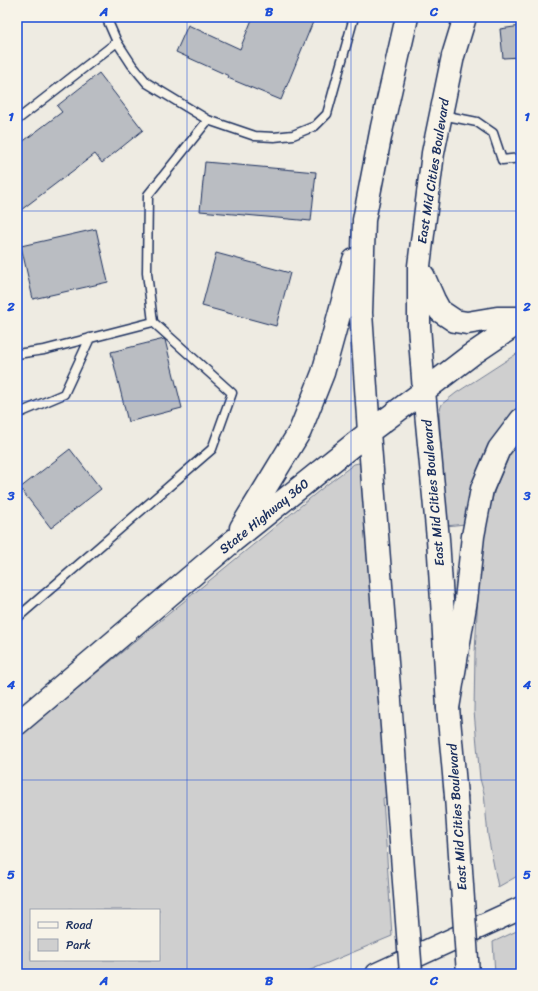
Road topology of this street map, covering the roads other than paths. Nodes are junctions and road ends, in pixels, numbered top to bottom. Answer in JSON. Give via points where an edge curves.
{"nodes":[{"id":1,"x":106,"y":17,"type":"edge"},
{"id":2,"x":354,"y":17,"type":"edge"},
{"id":3,"x":407,"y":17,"type":"edge"},
{"id":4,"x":465,"y":17,"type":"edge"},
{"id":5,"x":117,"y":42,"type":"junction"},
{"id":6,"x":441,"y":115,"type":"junction"},
{"id":7,"x":18,"y":117,"type":"edge"},
{"id":8,"x":208,"y":120,"type":"junction"},
{"id":9,"x":521,"y":158,"type":"edge"},
{"id":10,"x":364,"y":220,"type":"junction"},
{"id":11,"x":418,"y":266,"type":"junction"},
{"id":12,"x":521,"y":319,"type":"edge"},
{"id":13,"x":153,"y":322,"type":"junction"},
{"id":14,"x":90,"y":338,"type":"junction"},
{"id":15,"x":17,"y":354,"type":"edge"},
{"id":16,"x":424,"y":391,"type":"junction"},
{"id":17,"x":17,"y":414,"type":"edge"},
{"id":18,"x":521,"y":420,"type":"edge"},
{"id":19,"x":369,"y":432,"type":"junction"},
{"id":20,"x":233,"y":541,"type":"junction"},
{"id":21,"x":17,"y":618,"type":"edge"},
{"id":22,"x":448,"y":708,"type":"junction"},
{"id":23,"x":17,"y":724,"type":"edge"},
{"id":24,"x":516,"y":910,"type":"edge"},
{"id":25,"x":377,"y":974,"type":"edge"},
{"id":26,"x":411,"y":974,"type":"edge"},
{"id":27,"x":468,"y":974,"type":"edge"}],
"edges":[{"from":1,"to":5,"type":"lane"},
{"from":2,"to":8,"type":"lane","via":[[327,114],[315,126],[293,135],[254,136]]},
{"from":3,"to":10,"type":"main road"},
{"from":4,"to":6,"type":"main road","name":"East Mid Cities Boulevard","via":[[453,56]]},
{"from":5,"to":7,"type":"lane"},
{"from":5,"to":8,"type":"lane","via":[[148,83]]},
{"from":6,"to":9,"type":"lane","via":[[477,122],[493,132],[502,160]]},
{"from":6,"to":11,"type":"main road","name":"East Mid Cities Boulevard","via":[[433,153]]},
{"from":8,"to":13,"type":"lane","via":[[148,195],[147,273]]},
{"from":10,"to":19,"type":"main road","via":[[361,313]]},
{"from":10,"to":20,"type":"main road","via":[[323,373],[300,431]]},
{"from":11,"to":12,"type":"main road","via":[[440,311],[455,320],[467,322],[497,318]]},
{"from":11,"to":16,"type":"main road","name":"East Mid Cities Boulevard"},
{"from":12,"to":16,"type":"main road","name":"State Highway 360"},
{"from":13,"to":14,"type":"lane"},
{"from":13,"to":21,"type":"lane","via":[[232,393],[212,449]]},
{"from":14,"to":15,"type":"lane"},
{"from":14,"to":17,"type":"lane","via":[[64,394]]},
{"from":16,"to":19,"type":"main road","name":"State Highway 360"},
{"from":16,"to":22,"type":"main road","name":"East Mid Cities Boulevard","via":[[438,539]]},
{"from":18,"to":22,"type":"main road","via":[[499,449],[482,489]]},
{"from":19,"to":20,"type":"main road","name":"State Highway 360"},
{"from":19,"to":26,"type":"main road","bridge":true},
{"from":20,"to":23,"type":"main road","name":"State Highway 360"},
{"from":22,"to":27,"type":"main road","name":"East Mid Cities Boulevard","bridge":true},
{"from":24,"to":25,"type":"main road"}]}
